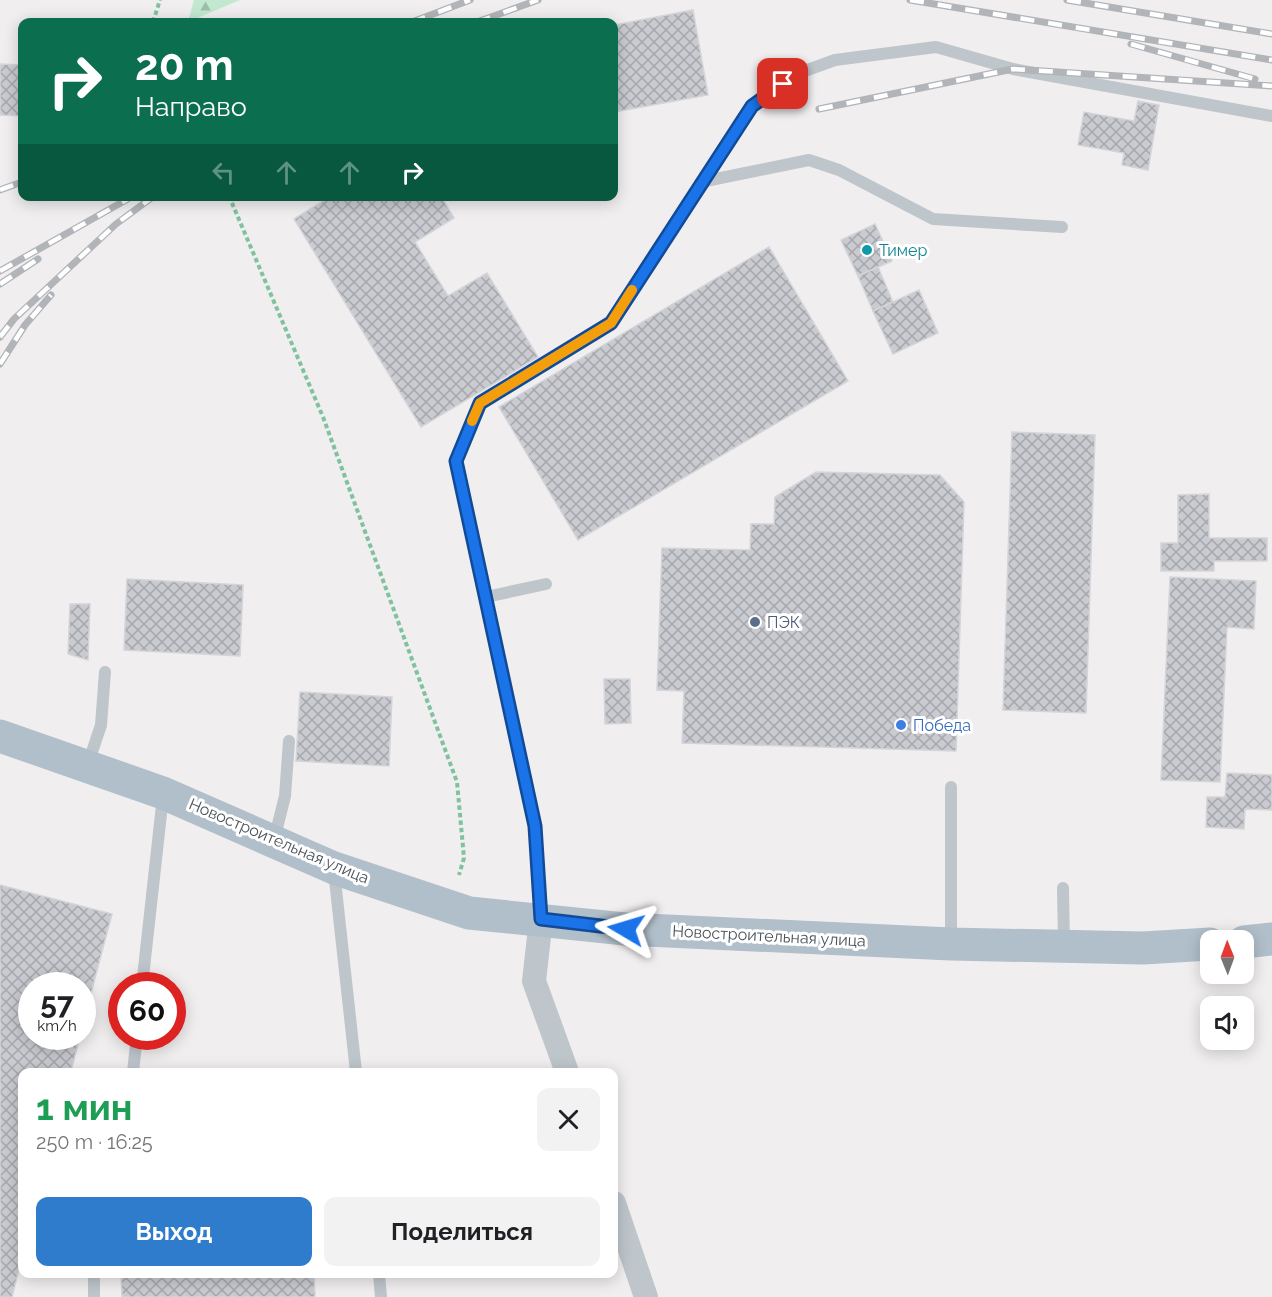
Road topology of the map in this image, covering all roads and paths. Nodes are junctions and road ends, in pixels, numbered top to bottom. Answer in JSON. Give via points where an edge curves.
{"nodes":[{"id":1,"x":160,"y":0,"type":"edge"},
{"id":2,"x":154,"y":18,"type":"edge"},
{"id":3,"x":1272,"y":116,"type":"edge"},
{"id":4,"x":701,"y":182,"type":"junction"},
{"id":5,"x":231,"y":201,"type":"edge"},
{"id":6,"x":1062,"y":227,"type":"dead end"},
{"id":7,"x":546,"y":584,"type":"dead end"},
{"id":8,"x":486,"y":597,"type":"junction"},
{"id":9,"x":105,"y":672,"type":"dead end"},
{"id":10,"x":0,"y":736,"type":"edge"},
{"id":11,"x":289,"y":741,"type":"dead end"},
{"id":12,"x":87,"y":766,"type":"junction"},
{"id":13,"x":951,"y":787,"type":"dead end"},
{"id":14,"x":163,"y":793,"type":"junction"},
{"id":15,"x":273,"y":842,"type":"junction"},
{"id":16,"x":334,"y":868,"type":"junction"},
{"id":17,"x":459,"y":875,"type":"dead end"},
{"id":18,"x":1063,"y":888,"type":"dead end"},
{"id":19,"x":541,"y":919,"type":"junction"},
{"id":20,"x":1272,"y":939,"type":"edge"},
{"id":21,"x":1254,"y":941,"type":"edge"},
{"id":22,"x":951,"y":944,"type":"junction"},
{"id":23,"x":1200,"y":945,"type":"edge"},
{"id":24,"x":1064,"y":946,"type":"junction"},
{"id":25,"x":144,"y":972,"type":"edge"},
{"id":26,"x":135,"y":1050,"type":"edge"},
{"id":27,"x":133,"y":1068,"type":"edge"},
{"id":28,"x":356,"y":1068,"type":"edge"},
{"id":29,"x":566,"y":1068,"type":"edge"},
{"id":30,"x":618,"y":1215,"type":"edge"},
{"id":31,"x":94,"y":1278,"type":"edge"},
{"id":32,"x":379,"y":1278,"type":"edge"},
{"id":33,"x":94,"y":1297,"type":"edge"},
{"id":34,"x":381,"y":1297,"type":"edge"},
{"id":35,"x":646,"y":1297,"type":"edge"}],
"edges":[{"from":1,"to":2,"type":"path"},
{"from":3,"to":4,"type":"lane","via":[[1013,69],[936,47],[878,53],[835,60],[799,73],[752,106]]},
{"from":4,"to":6,"type":"lane","via":[[808,160],[839,170],[933,219]]},
{"from":4,"to":8,"type":"lane","via":[[611,323],[480,403],[456,461]]},
{"from":5,"to":17,"type":"path","via":[[323,417],[457,782],[464,858]]},
{"from":7,"to":8,"type":"lane"},
{"from":8,"to":19,"type":"lane","via":[[535,826]]},
{"from":9,"to":12,"type":"lane","via":[[101,725]]},
{"from":10,"to":12,"type":"main road","name":"Новостроительная улица"},
{"from":11,"to":15,"type":"lane","via":[[285,796]]},
{"from":12,"to":14,"type":"main road","name":"Новостроительная улица"},
{"from":13,"to":22,"type":"lane"},
{"from":14,"to":15,"type":"main road","name":"Новостроительная улица"},
{"from":14,"to":25,"type":"lane"},
{"from":15,"to":16,"type":"main road","name":"Новостроительная улица"},
{"from":16,"to":19,"type":"main road","name":"Новостроительная улица","via":[[469,913]]},
{"from":16,"to":28,"type":"lane"},
{"from":18,"to":24,"type":"lane"},
{"from":19,"to":22,"type":"main road","name":"Новостроительная улица","via":[[626,929]]},
{"from":19,"to":29,"type":"street","via":[[534,981]]},
{"from":20,"to":21,"type":"main road"},
{"from":22,"to":24,"type":"main road","name":"Новостроительная улица"},
{"from":23,"to":24,"type":"main road","name":"Новостроительная улица"},
{"from":26,"to":27,"type":"lane"},
{"from":30,"to":35,"type":"street"},
{"from":31,"to":33,"type":"lane"},
{"from":32,"to":34,"type":"lane"}]}
